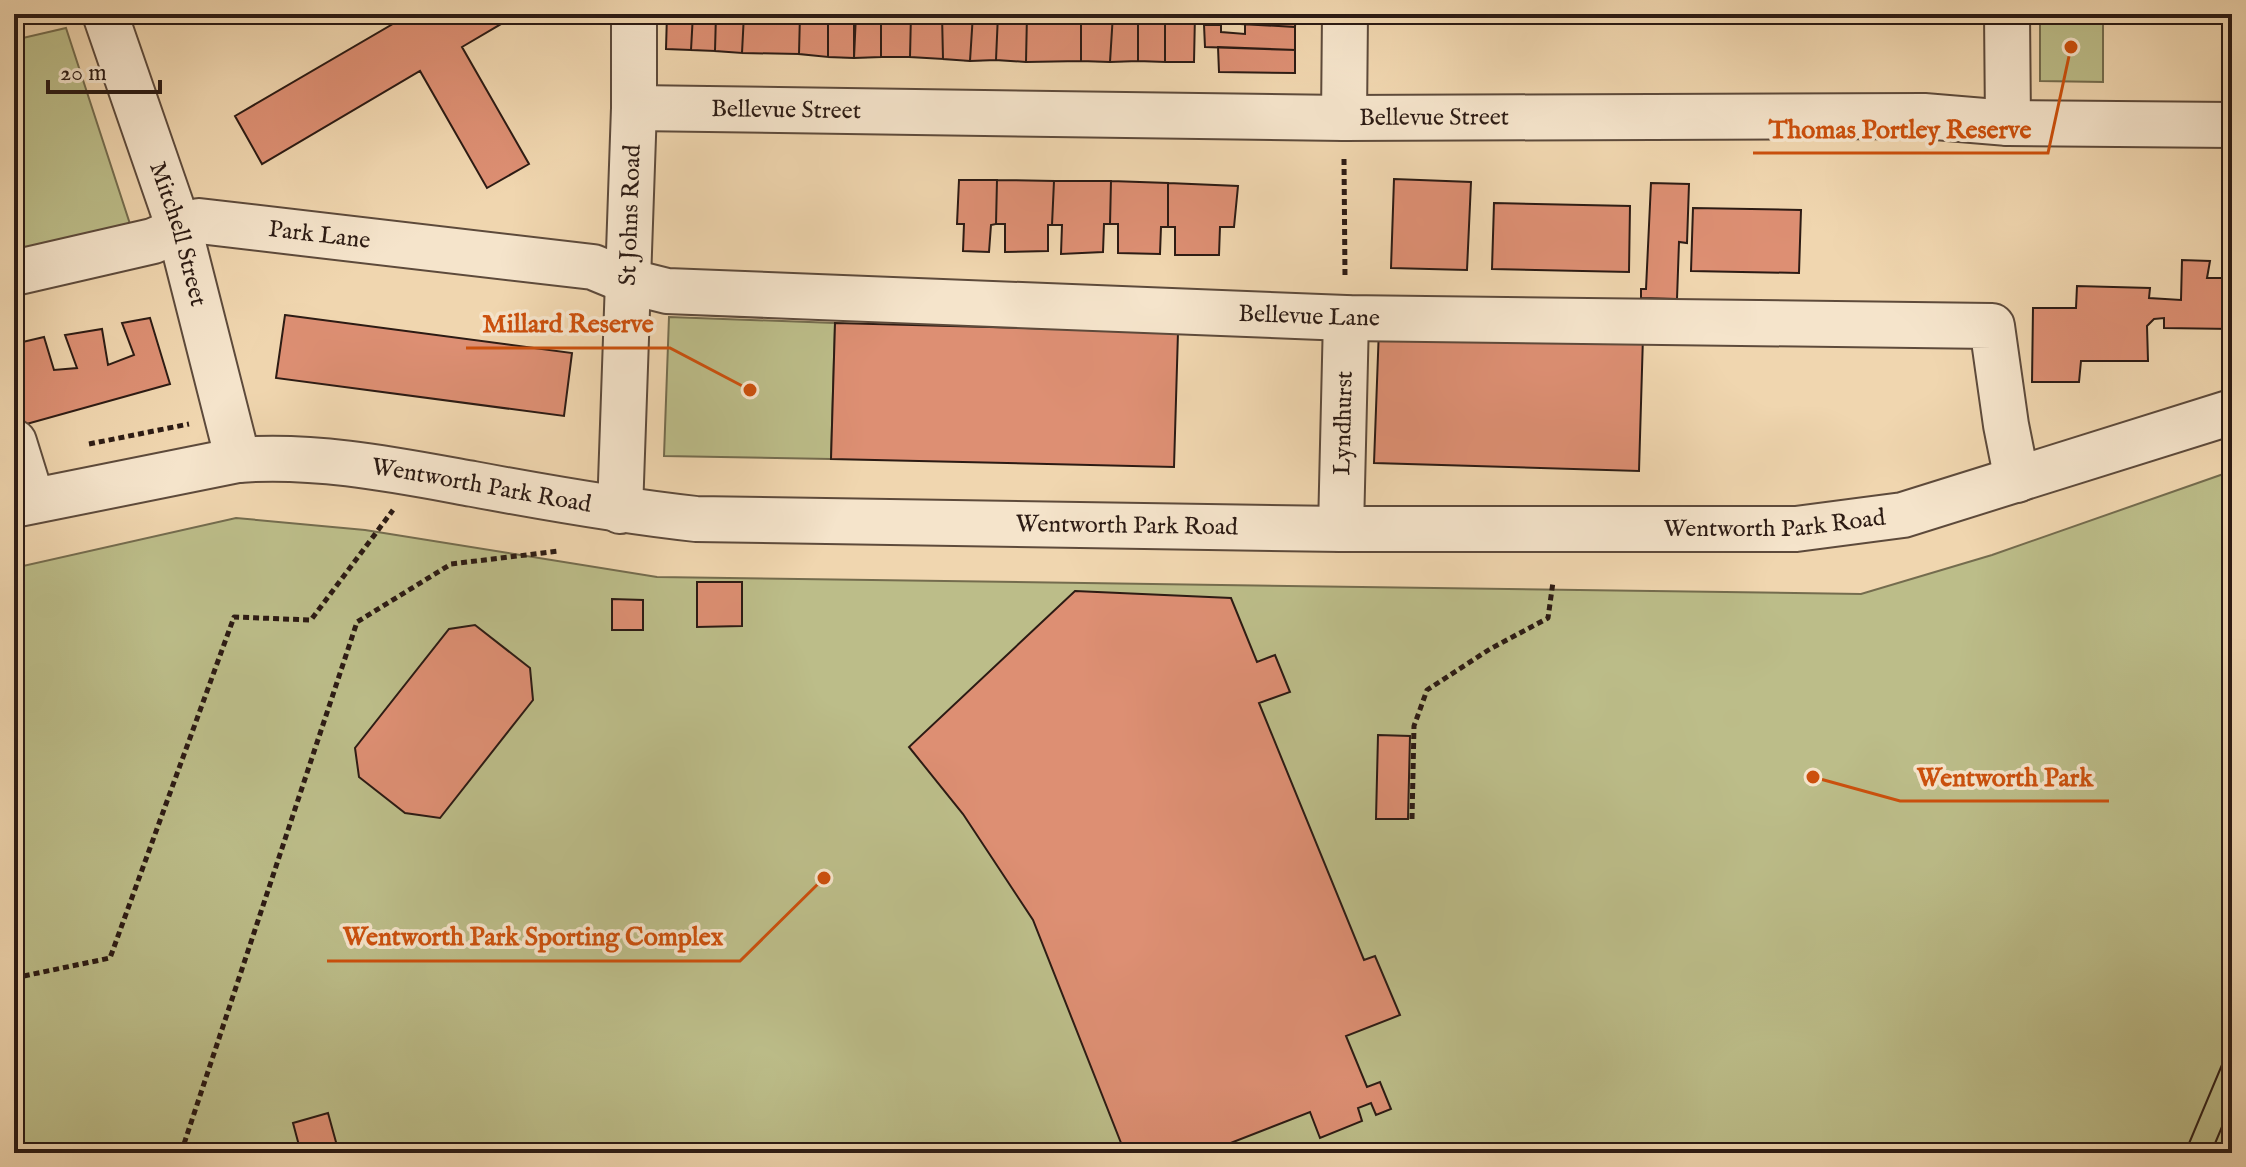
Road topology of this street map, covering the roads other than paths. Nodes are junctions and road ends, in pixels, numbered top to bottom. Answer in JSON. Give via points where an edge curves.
{"nodes":[{"id":1,"x":105,"y":14,"type":"edge"},
{"id":2,"x":634,"y":14,"type":"edge"},
{"id":3,"x":1345,"y":14,"type":"edge"},
{"id":4,"x":2007,"y":14,"type":"edge"},
{"id":5,"x":634,"y":108,"type":"junction"},
{"id":6,"x":1344,"y":118,"type":"junction"},
{"id":7,"x":2008,"y":123,"type":"junction"},
{"id":8,"x":2232,"y":125,"type":"edge"},
{"id":9,"x":179,"y":228,"type":"junction"},
{"id":10,"x":14,"y":273,"type":"edge"},
{"id":11,"x":627,"y":281,"type":"junction"},
{"id":12,"x":1346,"y":318,"type":"junction"},
{"id":13,"x":2232,"y":412,"type":"edge"},
{"id":14,"x":14,"y":442,"type":"edge"},
{"id":15,"x":238,"y":460,"type":"junction"},
{"id":16,"x":2017,"y":480,"type":"junction"},
{"id":17,"x":23,"y":502,"type":"edge"},
{"id":18,"x":620,"y":511,"type":"junction"},
{"id":19,"x":1341,"y":529,"type":"junction"}],
"edges":[{"from":1,"to":9,"type":"street","name":"Mitchell Street"},
{"from":2,"to":5,"type":"street","name":"St Johns Road"},
{"from":3,"to":6,"type":"street"},
{"from":4,"to":7,"type":"street"},
{"from":5,"to":6,"type":"street","name":"Bellevue Street"},
{"from":5,"to":11,"type":"street","name":"St Johns Road"},
{"from":6,"to":7,"type":"street","name":"Bellevue Street","via":[[1924,116]]},
{"from":7,"to":8,"type":"street","name":"Bellevue Street"},
{"from":9,"to":10,"type":"street","name":"Park Lane","via":[[153,241]]},
{"from":9,"to":11,"type":"street","name":"Park Lane","via":[[199,221],[562,263],[593,267]]},
{"from":9,"to":15,"type":"street","name":"Mitchell Street"},
{"from":11,"to":12,"type":"street","name":"Bellevue Lane","via":[[667,291]]},
{"from":11,"to":18,"type":"street","name":"St Johns Road"},
{"from":12,"to":16,"type":"street","name":"Bellevue Lane","via":[[1992,326]]},
{"from":12,"to":19,"type":"street","name":"Lyndhurst"},
{"from":13,"to":16,"type":"street","name":"Wentworth Park Road"},
{"from":14,"to":17,"type":"street"},
{"from":15,"to":17,"type":"street","name":"Wentworth Park Road"},
{"from":15,"to":18,"type":"street","name":"Wentworth Park Road","via":[[275,457],[348,463]]},
{"from":16,"to":19,"type":"street","name":"Wentworth Park Road","via":[[1903,515],[1796,529]]},
{"from":18,"to":19,"type":"street","name":"Wentworth Park Road","via":[[696,519]]}]}
